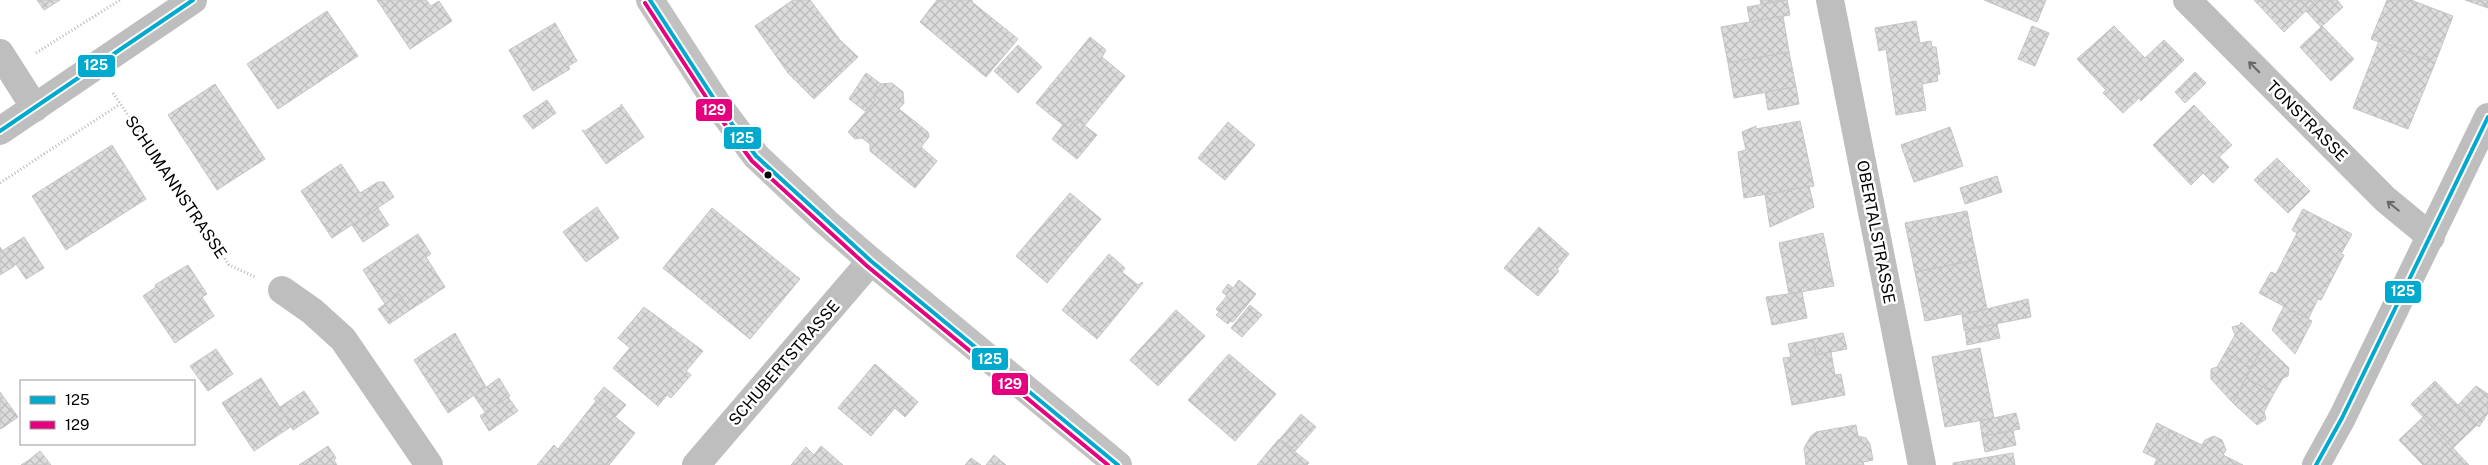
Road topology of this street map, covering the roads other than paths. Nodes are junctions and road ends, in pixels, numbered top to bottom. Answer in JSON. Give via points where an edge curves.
{"nodes":[{"id":1,"x":193,"y":0,"type":"edge"},
{"id":2,"x":650,"y":0,"type":"edge"},
{"id":3,"x":1830,"y":0,"type":"edge"},
{"id":4,"x":2187,"y":0,"type":"edge"},
{"id":5,"x":5,"y":61,"type":"edge"},
{"id":6,"x":35,"y":108,"type":"junction"},
{"id":7,"x":2488,"y":116,"type":"edge"},
{"id":8,"x":0,"y":131,"type":"edge"},
{"id":9,"x":2431,"y":237,"type":"junction"},
{"id":10,"x":871,"y":261,"type":"junction"},
{"id":11,"x":282,"y":290,"type":"road end"},
{"id":12,"x":429,"y":465,"type":"edge"},
{"id":13,"x":696,"y":465,"type":"edge"},
{"id":14,"x":1118,"y":465,"type":"edge"},
{"id":15,"x":1922,"y":465,"type":"edge"},
{"id":16,"x":2316,"y":465,"type":"edge"}],
"edges":[{"from":1,"to":6,"type":"street"},
{"from":2,"to":10,"type":"main road","via":[[720,108],[756,156]]},
{"from":3,"to":15,"type":"street","name":"OBERTALSTRASSE"},
{"from":9,"to":4,"type":"street","name":"TONSTRASSE","one_way":true,"via":[[2385,200]]},
{"from":5,"to":6,"type":"street"},
{"from":6,"to":8,"type":"street"},
{"from":7,"to":9,"type":"street"},
{"from":9,"to":16,"type":"street"},
{"from":10,"to":13,"type":"street","name":"SCHUBERTSTRASSE"},
{"from":10,"to":14,"type":"main road"},
{"from":11,"to":12,"type":"street","via":[[312,311],[342,339]]}]}
